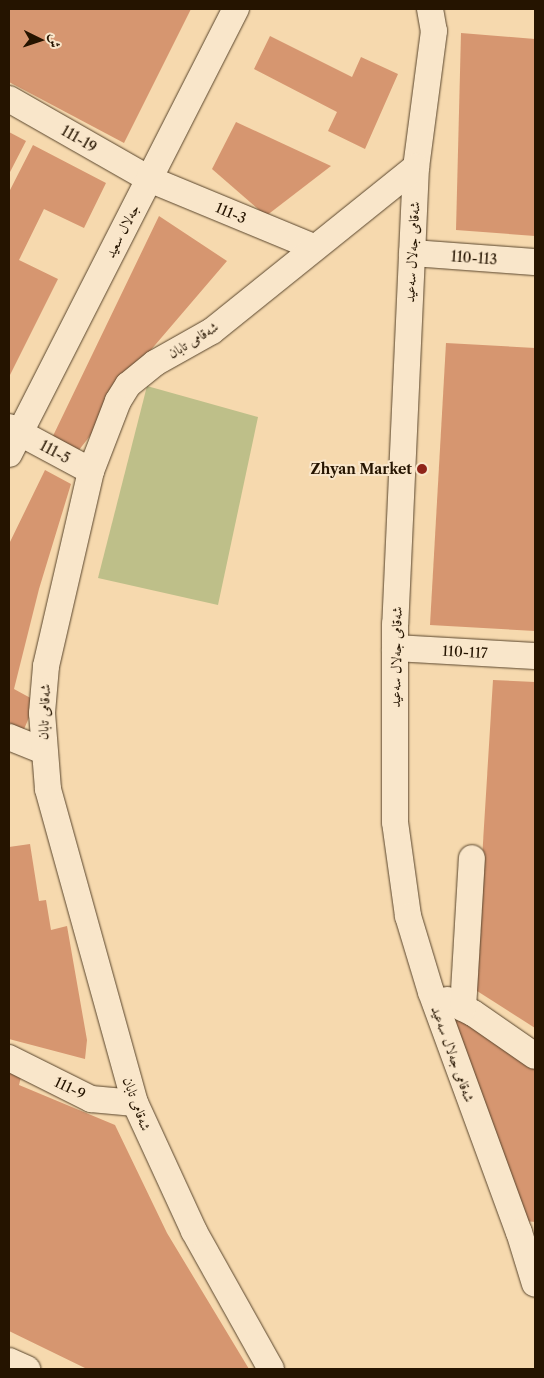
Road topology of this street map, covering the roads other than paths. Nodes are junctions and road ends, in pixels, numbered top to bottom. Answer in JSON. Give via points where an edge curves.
{"nodes":[{"id":1,"x":236,"y":9,"type":"edge"},
{"id":2,"x":430,"y":9,"type":"edge"},
{"id":3,"x":9,"y":100,"type":"edge"},
{"id":4,"x":416,"y":167,"type":"junction"},
{"id":5,"x":149,"y":179,"type":"junction"},
{"id":6,"x":312,"y":247,"type":"junction"},
{"id":7,"x":412,"y":253,"type":"junction"},
{"id":8,"x":535,"y":262,"type":"edge"},
{"id":9,"x":12,"y":438,"type":"edge"},
{"id":10,"x":91,"y":471,"type":"junction"},
{"id":11,"x":395,"y":648,"type":"junction"},
{"id":12,"x":535,"y":656,"type":"edge"},
{"id":13,"x":9,"y":737,"type":"edge"},
{"id":14,"x":43,"y":751,"type":"junction"},
{"id":15,"x":472,"y":858,"type":"dead end"},
{"id":16,"x":431,"y":992,"type":"junction"},
{"id":17,"x":463,"y":1008,"type":"junction"},
{"id":18,"x":535,"y":1056,"type":"edge"},
{"id":19,"x":9,"y":1058,"type":"edge"},
{"id":20,"x":135,"y":1103,"type":"junction"},
{"id":21,"x":527,"y":1233,"type":"edge"},
{"id":22,"x":535,"y":1284,"type":"edge"},
{"id":23,"x":9,"y":1361,"type":"edge"},
{"id":24,"x":27,"y":1369,"type":"edge"},
{"id":25,"x":271,"y":1369,"type":"edge"}],
"edges":[{"from":1,"to":5,"type":"street","name":"جه‌لال سعید"},
{"from":2,"to":4,"type":"street","name":"شەقامی جەلال سەعید","via":[[434,31]]},
{"from":3,"to":5,"type":"street","name":"111-19"},
{"from":4,"to":6,"type":"street","name":"شەقامی تابان"},
{"from":4,"to":7,"type":"street","name":"شەقامی جەلال سەعید"},
{"from":5,"to":6,"type":"street","name":"111-3"},
{"from":5,"to":9,"type":"street","name":"جه‌لال سعید"},
{"from":6,"to":10,"type":"street","name":"شەقامی تابان","via":[[212,331],[139,374],[118,401]]},
{"from":7,"to":8,"type":"street","name":"110-113"},
{"from":7,"to":11,"type":"street","name":"شەقامی جەلال سەعید"},
{"from":9,"to":10,"type":"street","name":"111-5"},
{"from":10,"to":14,"type":"street","name":"شەقامی تابان","via":[[46,666]]},
{"from":11,"to":12,"type":"street","name":"110-117"},
{"from":11,"to":16,"type":"street","name":"شەقامی جەلال سەعید","via":[[395,822],[408,916]]},
{"from":13,"to":14,"type":"street"},
{"from":14,"to":20,"type":"street","name":"شەقامی تابان","via":[[48,789]]},
{"from":15,"to":17,"type":"street"},
{"from":16,"to":17,"type":"street"},
{"from":16,"to":21,"type":"street","name":"شەقامی جەلال سەعید"},
{"from":17,"to":18,"type":"street"},
{"from":19,"to":20,"type":"street","name":"111-9","via":[[91,1099]]},
{"from":20,"to":25,"type":"street","name":"شەقامی تابان","via":[[194,1231]]},
{"from":21,"to":22,"type":"street","name":"شەقامی جەلال سەعید"},
{"from":23,"to":24,"type":"street"}]}
